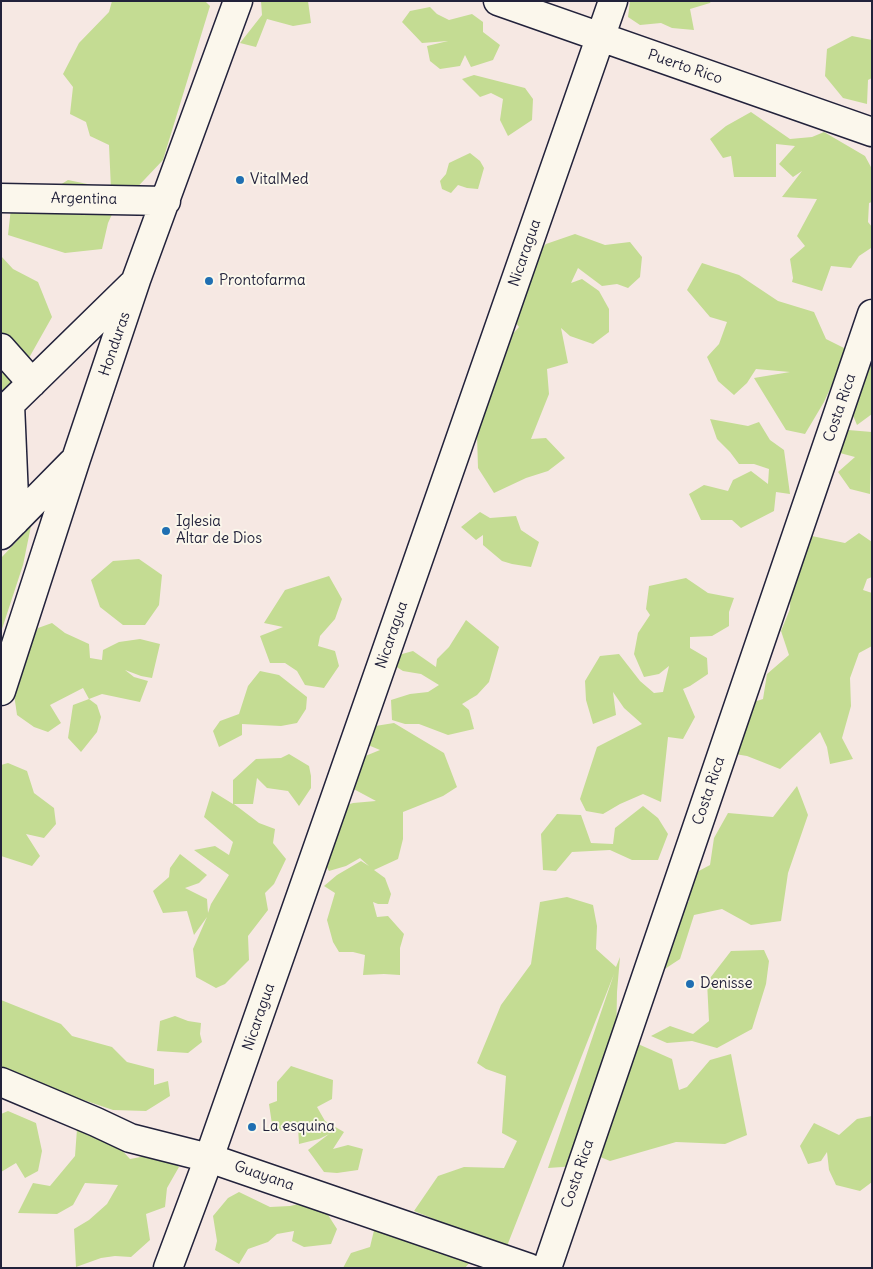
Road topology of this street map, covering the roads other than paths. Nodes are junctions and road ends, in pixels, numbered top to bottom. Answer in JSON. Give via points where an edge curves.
{"nodes":[{"id":1,"x":238,"y":1,"type":"edge"},
{"id":2,"x":498,"y":1,"type":"edge"},
{"id":3,"x":613,"y":1,"type":"edge"},
{"id":4,"x":600,"y":37,"type":"junction"},
{"id":5,"x":872,"y":132,"type":"edge"},
{"id":6,"x":1,"y":198,"type":"edge"},
{"id":7,"x":166,"y":201,"type":"junction"},
{"id":8,"x":136,"y":280,"type":"junction"},
{"id":9,"x":872,"y":314,"type":"edge"},
{"id":10,"x":1,"y":348,"type":"edge"},
{"id":11,"x":32,"y":383,"type":"junction"},
{"id":12,"x":6,"y":408,"type":"edge"},
{"id":13,"x":76,"y":460,"type":"junction"},
{"id":14,"x":8,"y":528,"type":"edge"},
{"id":15,"x":1,"y":691,"type":"edge"},
{"id":16,"x":1,"y":1082,"type":"edge"},
{"id":17,"x":209,"y":1158,"type":"junction"},
{"id":18,"x":168,"y":1268,"type":"edge"},
{"id":19,"x":529,"y":1268,"type":"edge"},
{"id":20,"x":546,"y":1268,"type":"edge"}],
"edges":[{"from":1,"to":7,"type":"street","name":"Honduras"},
{"from":2,"to":4,"type":"street","name":"Puerto Rico"},
{"from":3,"to":4,"type":"street","name":"Nicaragua"},
{"from":4,"to":5,"type":"street","name":"Puerto Rico"},
{"from":4,"to":17,"type":"street","name":"Nicaragua"},
{"from":6,"to":7,"type":"street","name":"Argentina"},
{"from":7,"to":8,"type":"street","name":"Honduras"},
{"from":8,"to":11,"type":"street"},
{"from":8,"to":13,"type":"street","name":"Honduras"},
{"from":9,"to":20,"type":"street","name":"Costa Rica"},
{"from":10,"to":11,"type":"street"},
{"from":11,"to":12,"type":"street"},
{"from":12,"to":14,"type":"street"},
{"from":13,"to":14,"type":"street"},
{"from":13,"to":15,"type":"street","name":"Honduras"},
{"from":16,"to":17,"type":"street","name":"Guayana","via":[[130,1138]]},
{"from":17,"to":18,"type":"street","name":"Nicaragua"},
{"from":17,"to":19,"type":"street","name":"Guayana"}]}
